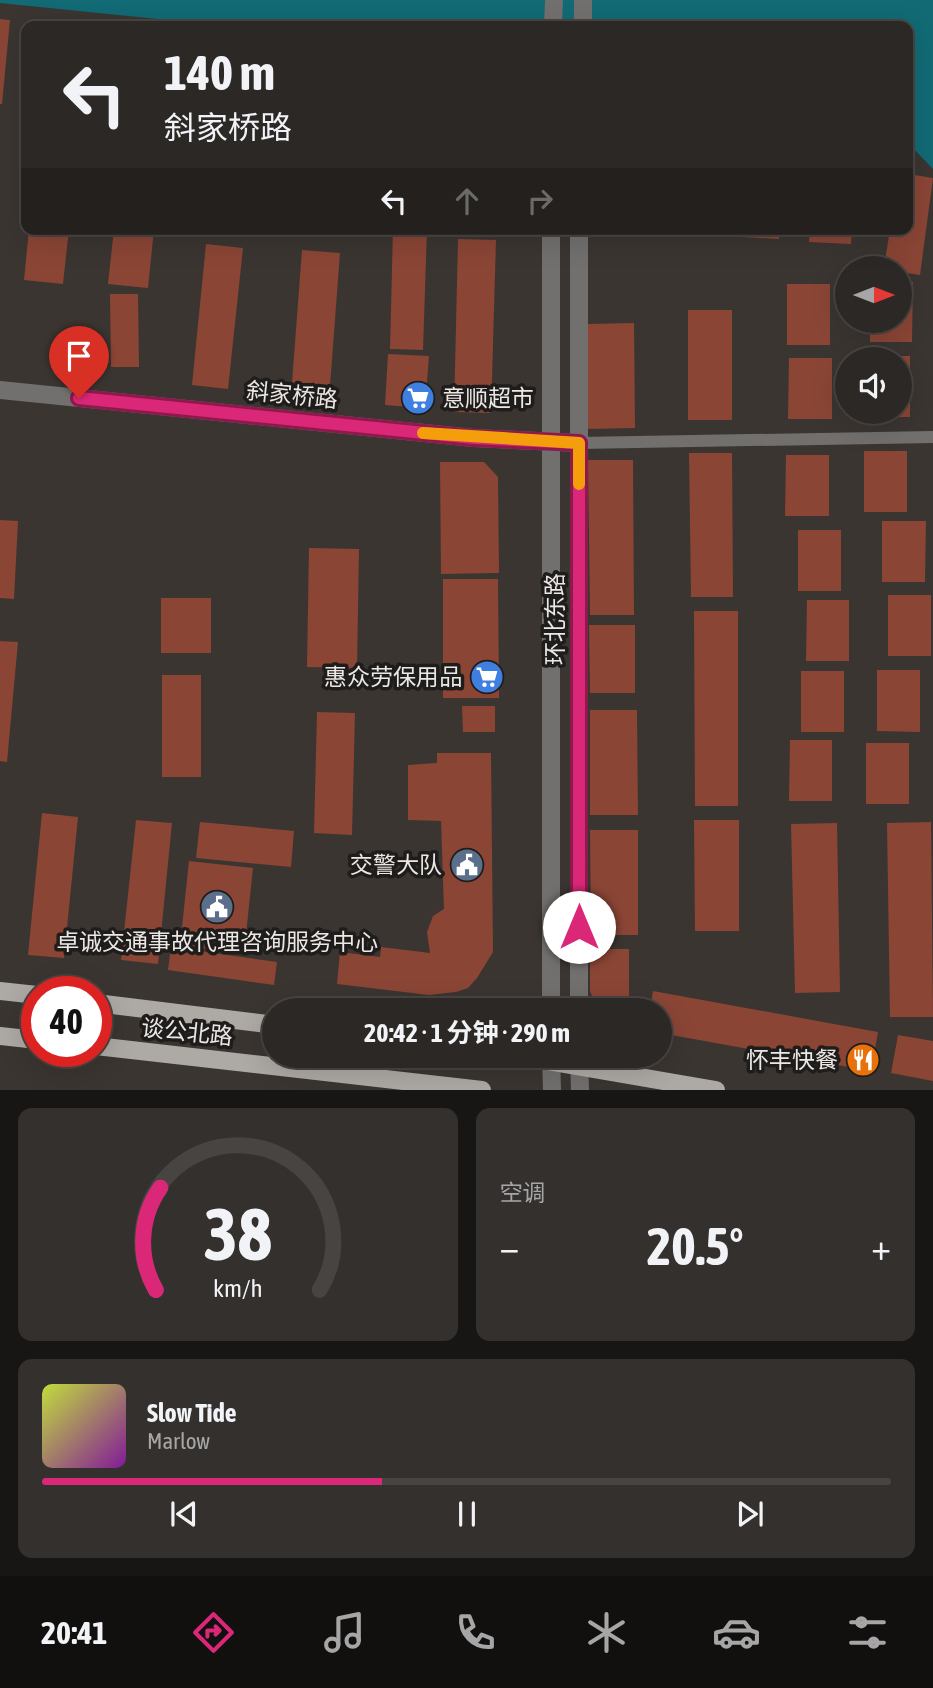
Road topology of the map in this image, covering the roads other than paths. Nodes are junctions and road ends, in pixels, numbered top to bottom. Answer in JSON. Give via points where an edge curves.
{"nodes":[{"id":1,"x":554,"y":0,"type":"edge"},
{"id":2,"x":583,"y":0,"type":"edge"},
{"id":3,"x":554,"y":21,"type":"edge"},
{"id":4,"x":583,"y":21,"type":"edge"},
{"id":5,"x":551,"y":235,"type":"edge"},
{"id":6,"x":579,"y":235,"type":"edge"},
{"id":7,"x":0,"y":390,"type":"edge"},
{"id":8,"x":933,"y":437,"type":"edge"},
{"id":9,"x":551,"y":442,"type":"junction"},
{"id":10,"x":579,"y":443,"type":"junction"},
{"id":11,"x":0,"y":991,"type":"edge"},
{"id":12,"x":21,"y":993,"type":"edge"},
{"id":13,"x":551,"y":998,"type":"edge"},
{"id":14,"x":579,"y":998,"type":"edge"},
{"id":15,"x":112,"y":1005,"type":"edge"},
{"id":16,"x":262,"y":1023,"type":"edge"},
{"id":17,"x":0,"y":1036,"type":"edge"},
{"id":18,"x":21,"y":1038,"type":"edge"},
{"id":19,"x":112,"y":1048,"type":"edge"},
{"id":20,"x":551,"y":1068,"type":"edge"},
{"id":21,"x":579,"y":1068,"type":"edge"},
{"id":22,"x":616,"y":1068,"type":"edge"},
{"id":23,"x":482,"y":1090,"type":"edge"},
{"id":24,"x":552,"y":1090,"type":"edge"},
{"id":25,"x":580,"y":1090,"type":"edge"},
{"id":26,"x":716,"y":1090,"type":"edge"}],
"edges":[{"from":1,"to":3,"type":"street"},
{"from":2,"to":4,"type":"street"},
{"from":5,"to":9,"type":"street","name":"环北东路"},
{"from":6,"to":10,"type":"street","name":"环北东路"},
{"from":7,"to":9,"type":"street","name":"斜家桥路","via":[[460,437]]},
{"from":8,"to":10,"type":"lane"},
{"from":9,"to":10,"type":"street","name":"斜家桥路"},
{"from":9,"to":13,"type":"street","name":"环北东路"},
{"from":10,"to":14,"type":"street","name":"环北东路"},
{"from":11,"to":12,"type":"main road"},
{"from":15,"to":16,"type":"main road","name":"谈公北路"},
{"from":17,"to":18,"type":"main road"},
{"from":19,"to":23,"type":"main road","name":"谈公北路"},
{"from":20,"to":24,"type":"street"},
{"from":21,"to":25,"type":"street"},
{"from":22,"to":26,"type":"main road"}]}
